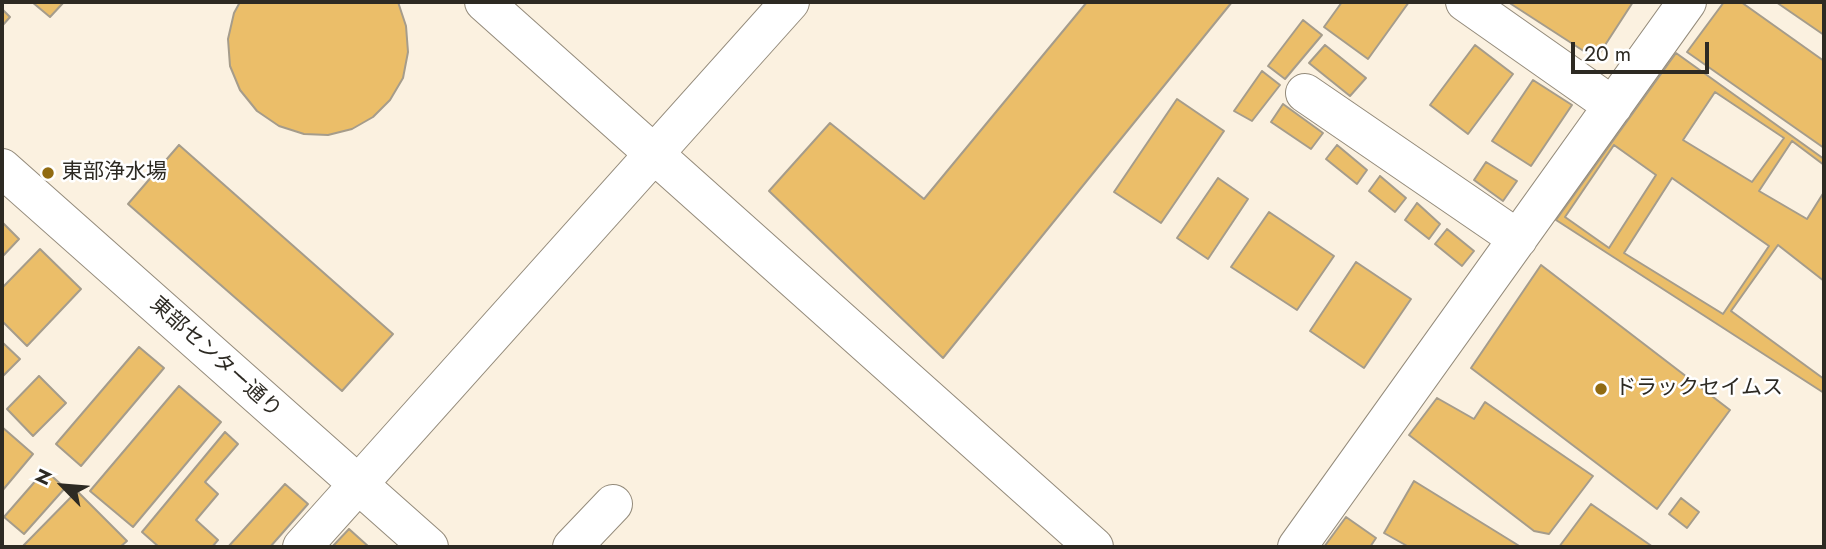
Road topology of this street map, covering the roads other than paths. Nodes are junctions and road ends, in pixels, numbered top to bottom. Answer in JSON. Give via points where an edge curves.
{"nodes":[{"id":1,"x":484,"y":2,"type":"edge"},
{"id":2,"x":790,"y":2,"type":"edge"},
{"id":3,"x":1465,"y":2,"type":"edge"},
{"id":4,"x":1687,"y":2,"type":"edge"},
{"id":5,"x":1304,"y":93,"type":"dead end"},
{"id":6,"x":1613,"y":106,"type":"junction"},
{"id":7,"x":654,"y":154,"type":"junction"},
{"id":8,"x":2,"y":168,"type":"edge"},
{"id":9,"x":1518,"y":239,"type":"junction"},
{"id":10,"x":364,"y":476,"type":"junction"},
{"id":11,"x":613,"y":503,"type":"dead end"},
{"id":12,"x":302,"y":547,"type":"edge"},
{"id":13,"x":429,"y":547,"type":"edge"},
{"id":14,"x":572,"y":547,"type":"edge"},
{"id":15,"x":1094,"y":547,"type":"edge"},
{"id":16,"x":1297,"y":547,"type":"edge"}],
"edges":[{"from":1,"to":7,"type":"street"},
{"from":2,"to":7,"type":"street"},
{"from":3,"to":6,"type":"street"},
{"from":4,"to":6,"type":"street"},
{"from":5,"to":9,"type":"street"},
{"from":6,"to":9,"type":"street"},
{"from":7,"to":10,"type":"street"},
{"from":7,"to":15,"type":"street"},
{"from":8,"to":10,"type":"street","name":"東部センター通り"},
{"from":9,"to":16,"type":"street"},
{"from":10,"to":12,"type":"street"},
{"from":10,"to":13,"type":"street","name":"東部センター通り"},
{"from":11,"to":14,"type":"street"}]}
